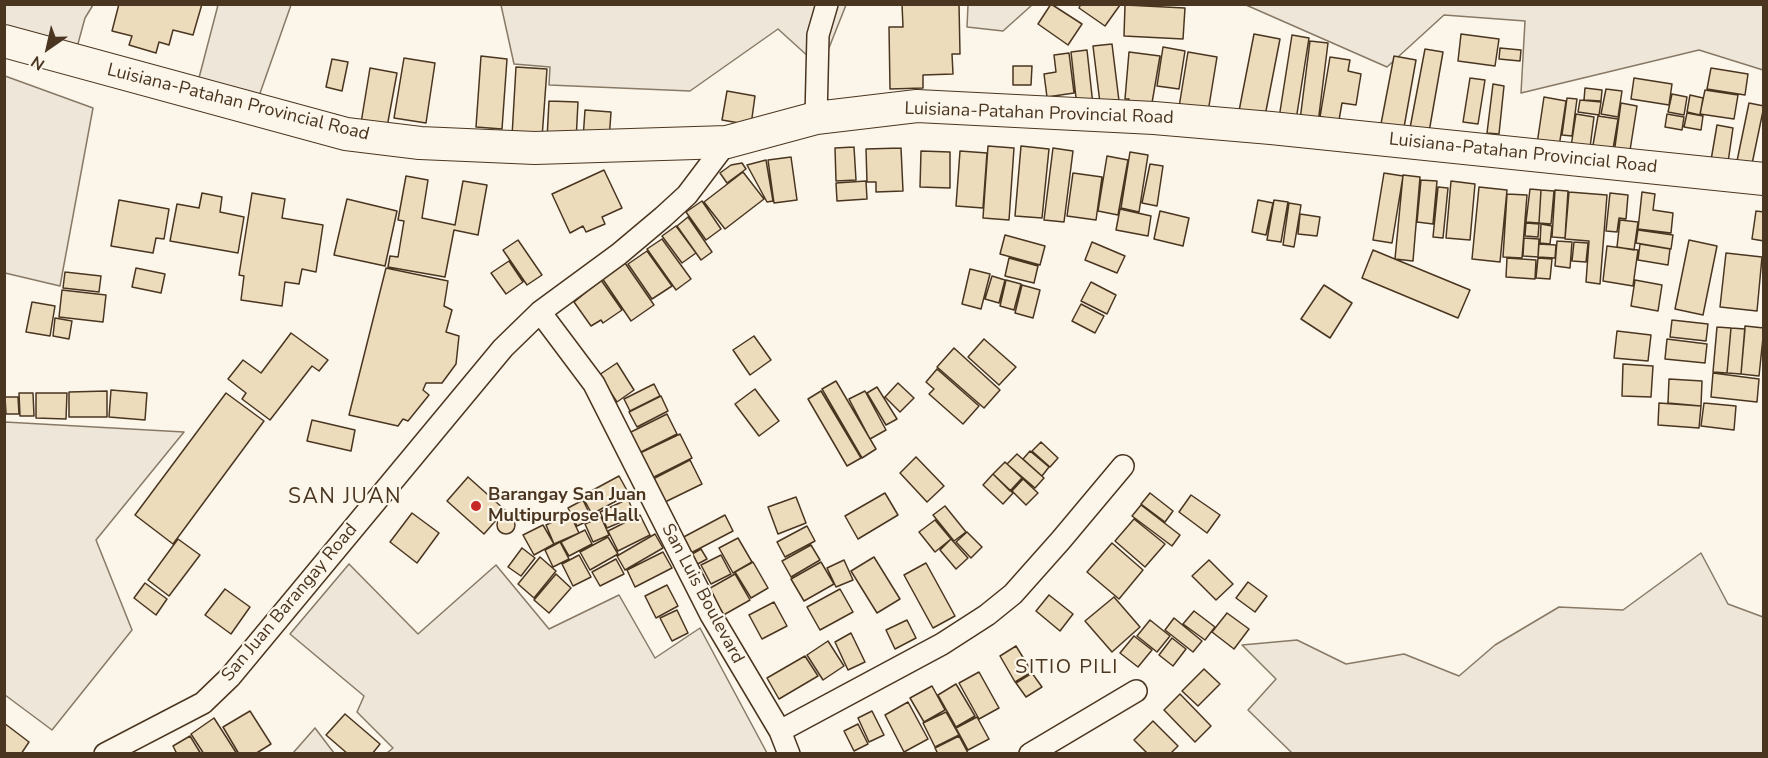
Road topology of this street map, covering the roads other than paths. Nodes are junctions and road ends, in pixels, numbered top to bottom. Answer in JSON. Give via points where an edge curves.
{"nodes":[{"id":1,"x":827,"y":4,"type":"edge"},
{"id":2,"x":4,"y":41,"type":"edge"},
{"id":3,"x":816,"y":118,"type":"junction"},
{"id":4,"x":727,"y":142,"type":"junction"},
{"id":5,"x":1764,"y":179,"type":"edge"},
{"id":6,"x":540,"y":312,"type":"junction"},
{"id":7,"x":1123,"y":466,"type":"dead end"},
{"id":8,"x":1136,"y":691,"type":"dead end"},
{"id":9,"x":780,"y":731,"type":"junction"},
{"id":10,"x":105,"y":753,"type":"edge"},
{"id":11,"x":789,"y":753,"type":"edge"},
{"id":12,"x":1030,"y":753,"type":"edge"}],
"edges":[{"from":1,"to":3,"type":"street","via":[[818,35]]},
{"from":2,"to":4,"type":"street","name":"Luisiana-Patahan Provincial Road","via":[[346,134],[420,143],[535,148]]},
{"from":3,"to":4,"type":"street","name":"Luisiana-Patahan Provincial Road"},
{"from":3,"to":5,"type":"street","name":"Luisiana-Patahan Provincial Road","via":[[917,106],[1154,118]]},
{"from":4,"to":6,"type":"street","name":"San Juan Barangay Road","via":[[687,195],[663,217]]},
{"from":6,"to":9,"type":"street","name":"San Luis Boulevard","via":[[594,384],[711,615]]},
{"from":6,"to":10,"type":"street","name":"San Juan Barangay Road","via":[[503,348],[230,677],[203,703]]},
{"from":7,"to":9,"type":"street","via":[[1013,594],[987,615],[942,644]]},
{"from":8,"to":12,"type":"street"},
{"from":9,"to":11,"type":"street","name":"San Luis Boulevard"}]}
